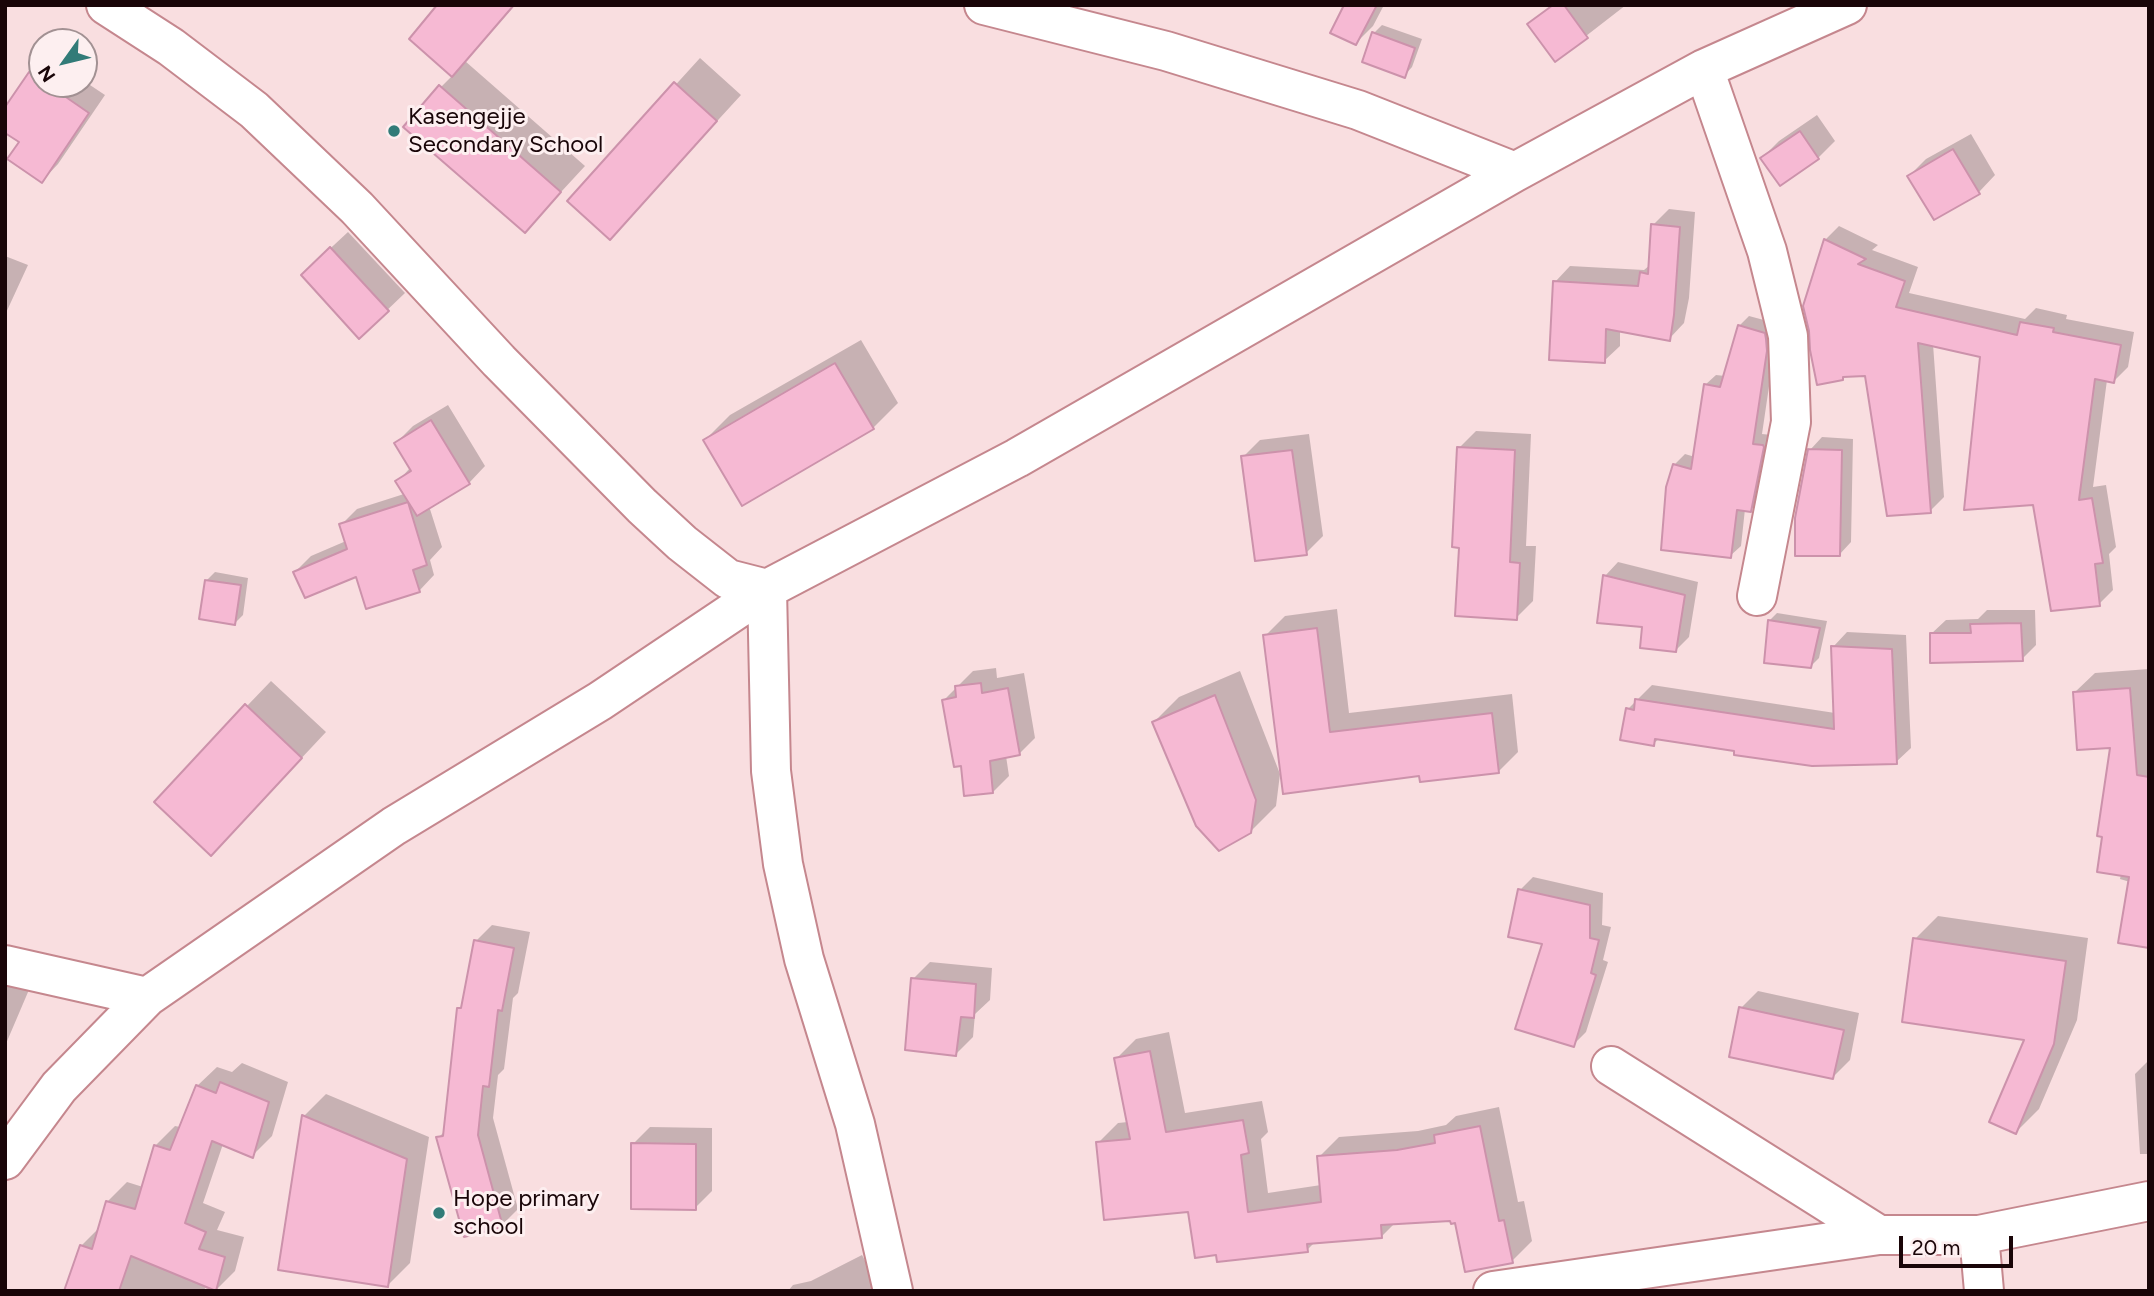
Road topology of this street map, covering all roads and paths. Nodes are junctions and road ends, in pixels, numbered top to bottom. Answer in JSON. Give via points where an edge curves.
{"nodes":[{"id":1,"x":106,"y":5,"type":"edge"},
{"id":2,"x":984,"y":5,"type":"edge"},
{"id":3,"x":1847,"y":5,"type":"edge"},
{"id":4,"x":1704,"y":68,"type":"junction"},
{"id":5,"x":1515,"y":172,"type":"junction"},
{"id":6,"x":767,"y":589,"type":"junction"},
{"id":7,"x":1757,"y":596,"type":"dead end"},
{"id":8,"x":5,"y":965,"type":"edge"},
{"id":9,"x":146,"y":997,"type":"junction"},
{"id":10,"x":1611,"y":1066,"type":"dead end"},
{"id":11,"x":5,"y":1160,"type":"edge"},
{"id":12,"x":2149,"y":1201,"type":"edge"},
{"id":13,"x":1879,"y":1236,"type":"junction"},
{"id":14,"x":1979,"y":1236,"type":"junction"},
{"id":15,"x":894,"y":1291,"type":"edge"},
{"id":16,"x":1493,"y":1291,"type":"edge"},
{"id":17,"x":1984,"y":1291,"type":"edge"}],
"edges":[{"from":1,"to":6,"type":"street","via":[[254,110],[357,208],[499,361],[682,543],[728,579]]},
{"from":2,"to":5,"type":"street","via":[[1166,51],[1358,110]]},
{"from":3,"to":4,"type":"street"},
{"from":4,"to":5,"type":"street"},
{"from":4,"to":7,"type":"street","via":[[1767,251],[1788,336],[1791,422]]},
{"from":5,"to":6,"type":"street","via":[[1017,458]]},
{"from":6,"to":9,"type":"street","via":[[600,701],[394,826]]},
{"from":6,"to":15,"type":"street","via":[[771,771],[783,864],[804,958],[855,1124]]},
{"from":8,"to":9,"type":"street"},
{"from":9,"to":11,"type":"street","via":[[59,1087]]},
{"from":10,"to":13,"type":"street"},
{"from":12,"to":14,"type":"street"},
{"from":13,"to":14,"type":"street"},
{"from":13,"to":16,"type":"street"},
{"from":14,"to":17,"type":"street"}]}
